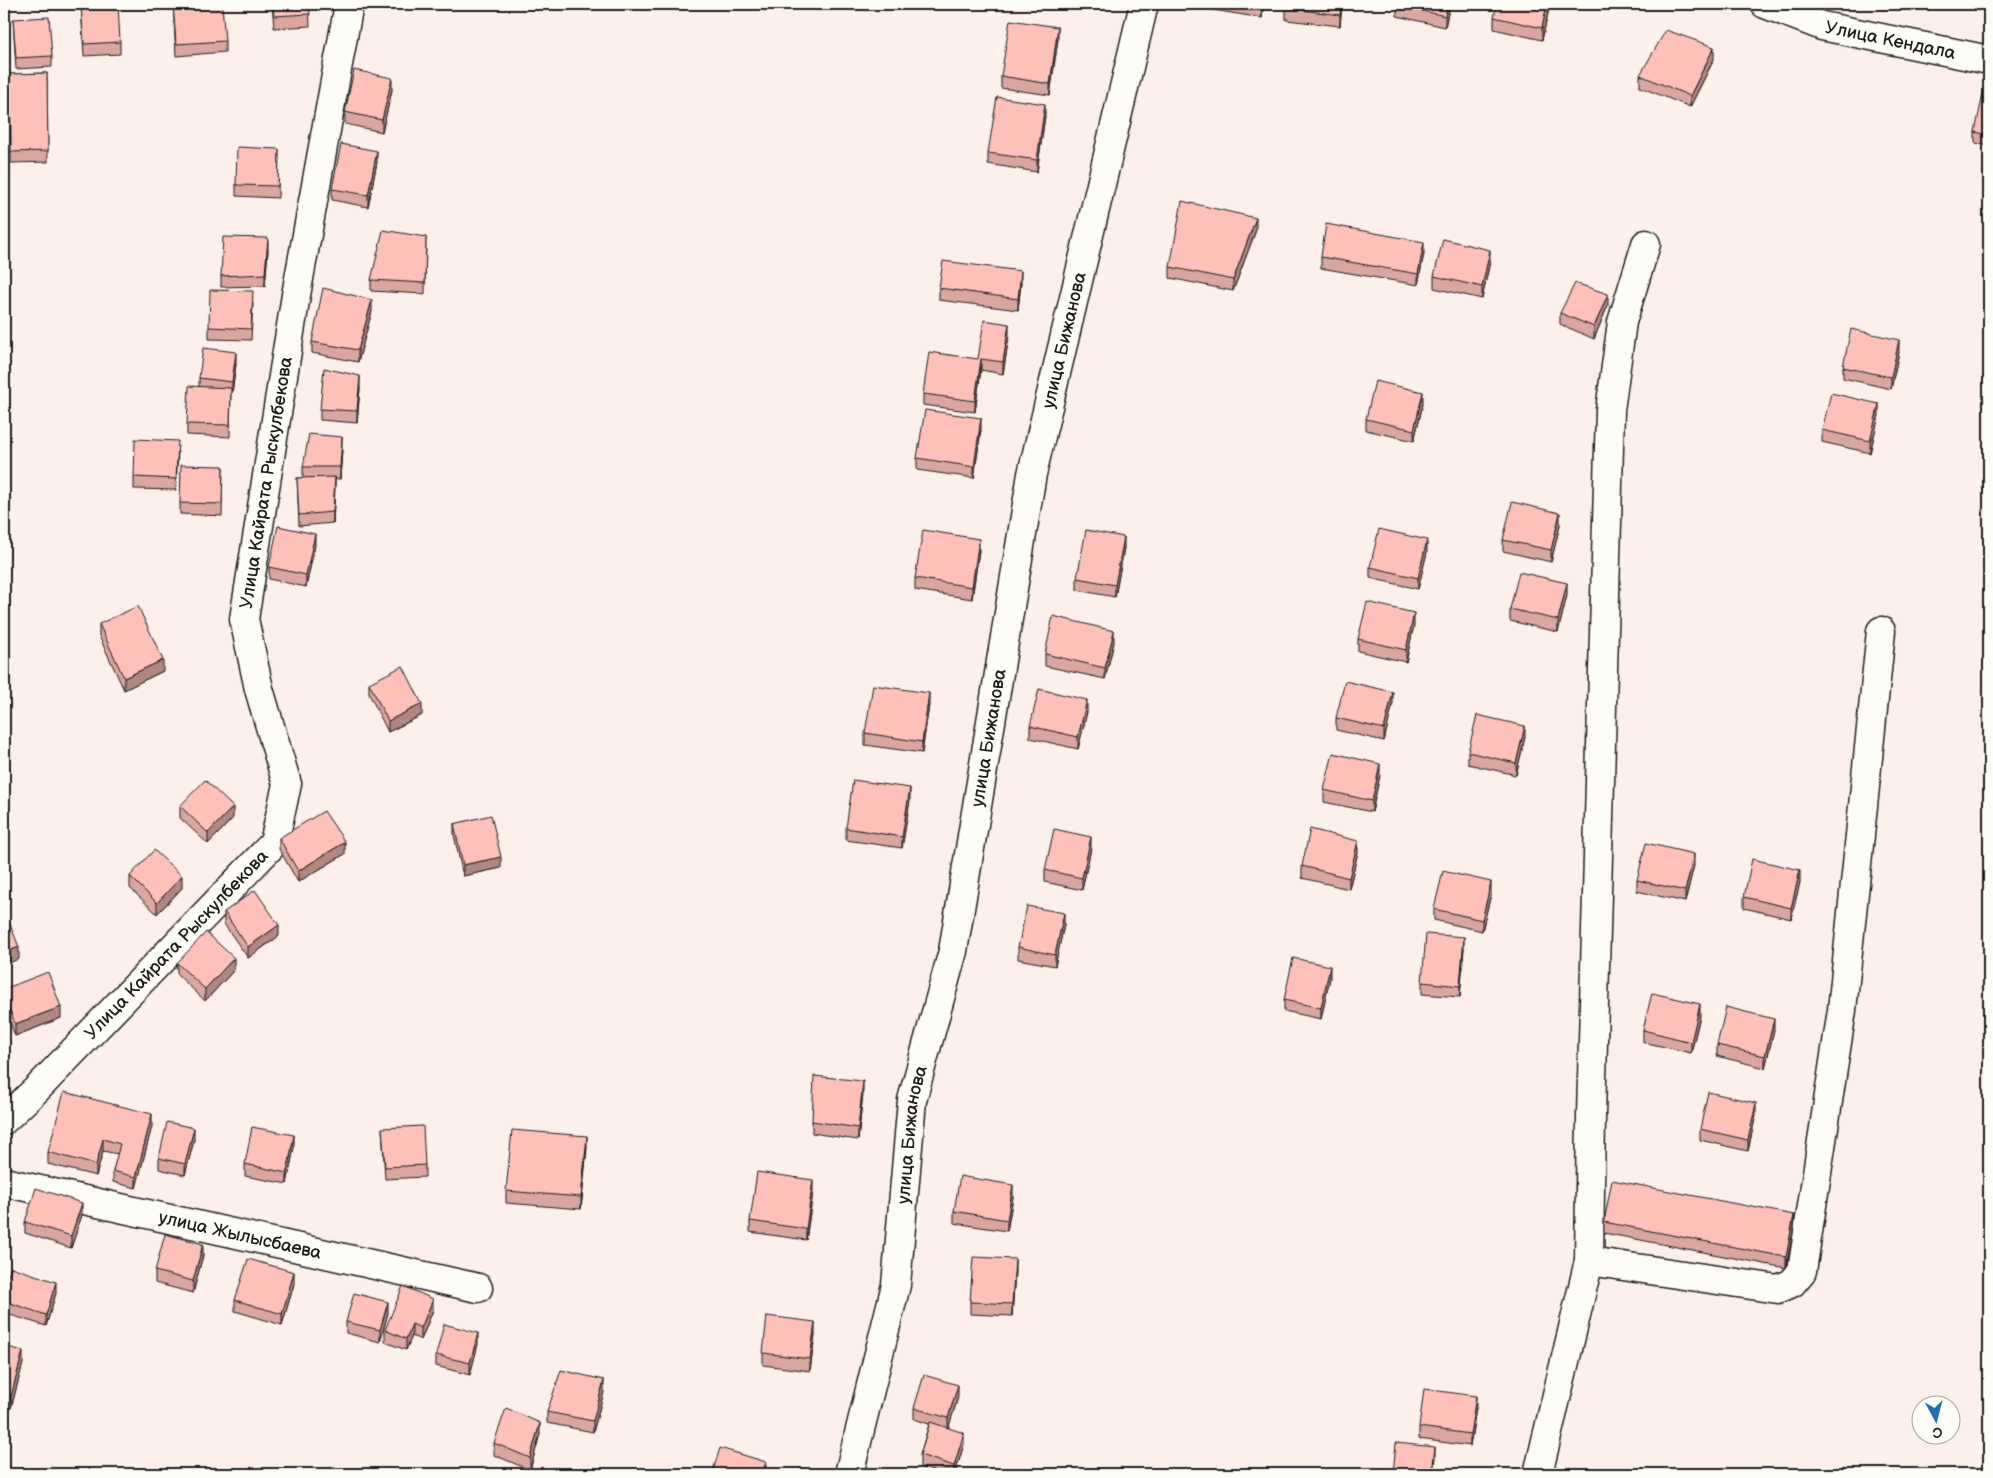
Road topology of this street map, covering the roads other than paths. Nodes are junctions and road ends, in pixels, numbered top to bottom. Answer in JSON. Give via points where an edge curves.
{"nodes":[{"id":1,"x":349,"y":4,"type":"edge"},
{"id":2,"x":1144,"y":4,"type":"edge"},
{"id":3,"x":1765,"y":4,"type":"edge"},
{"id":4,"x":1989,"y":60,"type":"edge"},
{"id":5,"x":1646,"y":244,"type":"dead end"},
{"id":6,"x":1881,"y":630,"type":"dead end"},
{"id":7,"x":4,"y":1120,"type":"edge"},
{"id":8,"x":4,"y":1182,"type":"edge"},
{"id":9,"x":1589,"y":1261,"type":"junction"},
{"id":10,"x":478,"y":1288,"type":"dead end"},
{"id":11,"x":849,"y":1474,"type":"edge"},
{"id":12,"x":1538,"y":1474,"type":"edge"}],
"edges":[{"from":1,"to":7,"type":"street","name":"Улица Кайрата Рыскулбекова","via":[[296,295],[244,619],[259,689],[287,784],[274,842]]},
{"from":2,"to":11,"type":"street","name":"улица Бижанова","via":[[1032,474],[953,951],[912,1100],[896,1285]]},
{"from":3,"to":4,"type":"street","name":"Улица Кендала","via":[[1822,26]]},
{"from":5,"to":9,"type":"street","via":[[1622,322],[1610,410]]},
{"from":6,"to":9,"type":"street","via":[[1842,1010],[1802,1271],[1792,1283],[1778,1288]]},
{"from":8,"to":10,"type":"street","name":"улица Жылысбаева"},
{"from":9,"to":12,"type":"street"}]}
